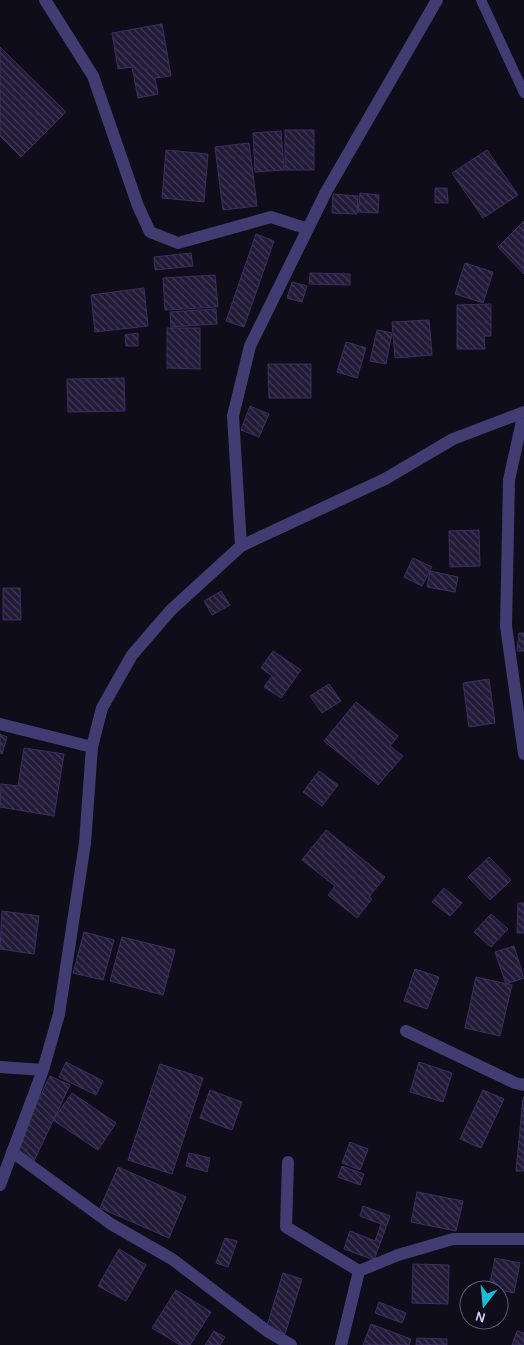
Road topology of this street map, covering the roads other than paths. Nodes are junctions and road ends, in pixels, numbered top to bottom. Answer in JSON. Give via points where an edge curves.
{"nodes":[{"id":1,"x":45,"y":0,"type":"edge"},
{"id":2,"x":437,"y":0,"type":"edge"},
{"id":3,"x":481,"y":0,"type":"edge"},
{"id":4,"x":524,"y":93,"type":"edge"},
{"id":5,"x":308,"y":229,"type":"junction"},
{"id":6,"x":241,"y":546,"type":"junction"},
{"id":7,"x":0,"y":724,"type":"edge"},
{"id":8,"x":92,"y":747,"type":"junction"},
{"id":9,"x":524,"y":754,"type":"edge"},
{"id":10,"x":406,"y":1031,"type":"dead end"},
{"id":11,"x":0,"y":1067,"type":"edge"},
{"id":12,"x":43,"y":1070,"type":"junction"},
{"id":13,"x":524,"y":1085,"type":"edge"},
{"id":14,"x":12,"y":1152,"type":"junction"},
{"id":15,"x":288,"y":1162,"type":"dead end"},
{"id":16,"x":0,"y":1185,"type":"edge"},
{"id":17,"x":524,"y":1239,"type":"edge"},
{"id":18,"x":359,"y":1271,"type":"junction"},
{"id":19,"x":291,"y":1345,"type":"edge"},
{"id":20,"x":341,"y":1345,"type":"edge"}],
"edges":[{"from":1,"to":5,"type":"street","via":[[93,76],[150,232],[178,243],[270,217]]},
{"from":2,"to":5,"type":"street"},
{"from":3,"to":4,"type":"lane"},
{"from":5,"to":6,"type":"street","via":[[250,346],[233,416]]},
{"from":6,"to":8,"type":"street","via":[[171,610],[132,655],[102,708]]},
{"from":6,"to":9,"type":"street","via":[[384,479],[453,439],[524,412],[509,480],[506,626]]},
{"from":7,"to":8,"type":"street"},
{"from":8,"to":12,"type":"street","via":[[86,843],[59,1014]]},
{"from":10,"to":13,"type":"street"},
{"from":11,"to":12,"type":"street"},
{"from":12,"to":14,"type":"street"},
{"from":14,"to":16,"type":"street"},
{"from":14,"to":19,"type":"street","via":[[111,1224],[172,1259],[267,1331]]},
{"from":15,"to":18,"type":"street","via":[[286,1227]]},
{"from":17,"to":18,"type":"street","via":[[453,1239],[398,1255]]},
{"from":18,"to":20,"type":"street"}]}
